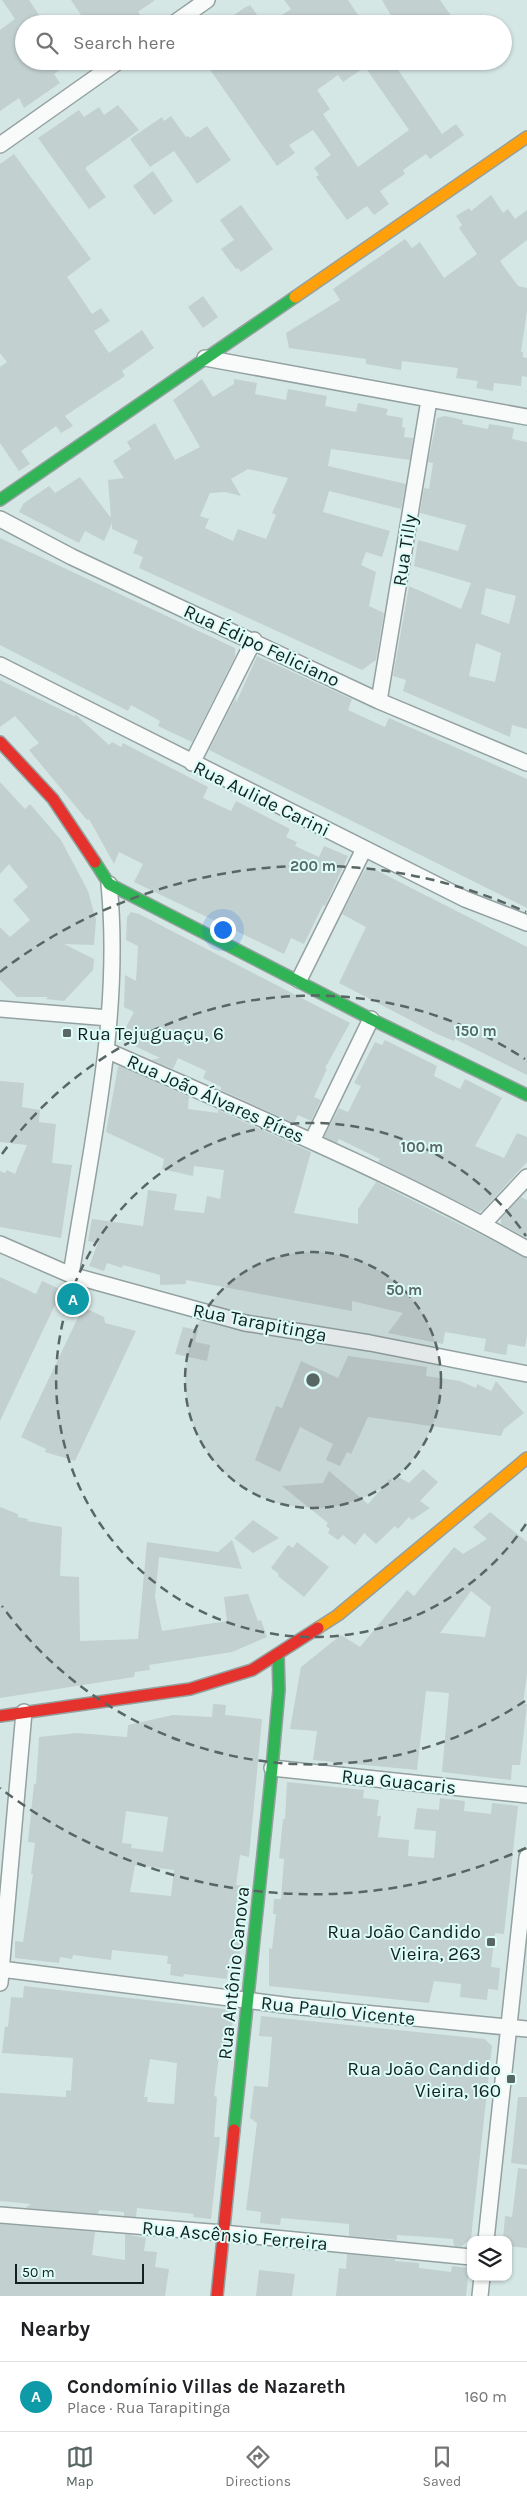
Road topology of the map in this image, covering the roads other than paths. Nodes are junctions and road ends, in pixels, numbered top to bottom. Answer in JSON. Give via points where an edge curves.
{"nodes":[{"id":1,"x":206,"y":0,"type":"edge"},
{"id":2,"x":185,"y":15,"type":"edge"},
{"id":3,"x":106,"y":70,"type":"edge"},
{"id":4,"x":527,"y":137,"type":"edge"},
{"id":5,"x":0,"y":145,"type":"edge"},
{"id":6,"x":205,"y":358,"type":"junction"},
{"id":7,"x":429,"y":400,"type":"junction"},
{"id":8,"x":527,"y":417,"type":"edge"},
{"id":9,"x":0,"y":500,"type":"edge"},
{"id":10,"x":0,"y":519,"type":"edge"},
{"id":11,"x":254,"y":640,"type":"junction"},
{"id":12,"x":0,"y":665,"type":"edge"},
{"id":13,"x":379,"y":701,"type":"junction"},
{"id":14,"x":0,"y":742,"type":"edge"},
{"id":15,"x":192,"y":763,"type":"junction"},
{"id":16,"x":527,"y":763,"type":"edge"},
{"id":17,"x":364,"y":849,"type":"junction"},
{"id":18,"x":110,"y":884,"type":"junction"},
{"id":19,"x":527,"y":923,"type":"edge"},
{"id":20,"x":299,"y":980,"type":"junction"},
{"id":21,"x":0,"y":1009,"type":"edge"},
{"id":22,"x":109,"y":1018,"type":"junction"},
{"id":23,"x":372,"y":1018,"type":"junction"},
{"id":24,"x":106,"y":1050,"type":"junction"},
{"id":25,"x":527,"y":1095,"type":"edge"},
{"id":26,"x":312,"y":1141,"type":"junction"},
{"id":27,"x":527,"y":1177,"type":"edge"},
{"id":28,"x":482,"y":1224,"type":"junction"},
{"id":29,"x":0,"y":1244,"type":"edge"},
{"id":30,"x":527,"y":1249,"type":"edge"},
{"id":31,"x":71,"y":1275,"type":"junction"},
{"id":32,"x":527,"y":1374,"type":"edge"},
{"id":33,"x":527,"y":1458,"type":"edge"},
{"id":34,"x":520,"y":1470,"type":"edge"},
{"id":35,"x":278,"y":1654,"type":"junction"},
{"id":36,"x":24,"y":1712,"type":"junction"},
{"id":37,"x":0,"y":1716,"type":"edge"},
{"id":38,"x":272,"y":1768,"type":"junction"},
{"id":39,"x":527,"y":1795,"type":"edge"},
{"id":40,"x":527,"y":1857,"type":"edge"},
{"id":41,"x":1,"y":1976,"type":"edge"},
{"id":42,"x":248,"y":2001,"type":"junction"},
{"id":43,"x":509,"y":2027,"type":"junction"},
{"id":44,"x":527,"y":2029,"type":"edge"},
{"id":45,"x":0,"y":2215,"type":"edge"},
{"id":46,"x":223,"y":2233,"type":"junction"},
{"id":47,"x":486,"y":2236,"type":"edge"},
{"id":48,"x":467,"y":2257,"type":"edge"},
{"id":49,"x":482,"y":2281,"type":"edge"},
{"id":50,"x":217,"y":2296,"type":"edge"},
{"id":51,"x":480,"y":2296,"type":"edge"}],
"edges":[{"from":1,"to":2,"type":"street"},
{"from":3,"to":5,"type":"street"},
{"from":4,"to":6,"type":"street"},
{"from":6,"to":7,"type":"street"},
{"from":6,"to":9,"type":"street"},
{"from":7,"to":8,"type":"street"},
{"from":7,"to":13,"type":"street","name":"Rua Tilly"},
{"from":10,"to":11,"type":"street","name":"Rua Édipo Feliciano","via":[[72,557]]},
{"from":11,"to":13,"type":"street","name":"Rua Édipo Feliciano"},
{"from":11,"to":15,"type":"street"},
{"from":12,"to":15,"type":"street","name":"Rua Aulide Carini"},
{"from":13,"to":16,"type":"street","name":"Rua Édipo Feliciano"},
{"from":14,"to":18,"type":"street","via":[[54,799]]},
{"from":15,"to":17,"type":"street","name":"Rua Aulide Carini"},
{"from":17,"to":19,"type":"street","name":"Rua Aulide Carini","via":[[465,899]]},
{"from":17,"to":20,"type":"street"},
{"from":18,"to":20,"type":"street"},
{"from":18,"to":22,"type":"street","via":[[114,962]]},
{"from":20,"to":23,"type":"street"},
{"from":21,"to":22,"type":"street"},
{"from":22,"to":24,"type":"street"},
{"from":23,"to":25,"type":"street"},
{"from":23,"to":26,"type":"street","name":"Rua João Álvares Píres"},
{"from":24,"to":26,"type":"street","name":"Rua João Álvares Píres"},
{"from":24,"to":31,"type":"street"},
{"from":26,"to":28,"type":"street"},
{"from":27,"to":28,"type":"street"},
{"from":28,"to":30,"type":"street"},
{"from":29,"to":31,"type":"street","name":"Rua Tarapitinga"},
{"from":31,"to":32,"type":"street","name":"Rua Tarapitinga","via":[[245,1323],[370,1343]]},
{"from":33,"to":34,"type":"street"},
{"from":34,"to":35,"type":"street","via":[[338,1615]]},
{"from":35,"to":36,"type":"street","via":[[252,1670],[190,1689]]},
{"from":35,"to":38,"type":"street","name":"Rua Antônio Canova","via":[[279,1690]]},
{"from":36,"to":37,"type":"street"},
{"from":36,"to":41,"type":"street"},
{"from":38,"to":39,"type":"street","name":"Rua Guacaris"},
{"from":38,"to":42,"type":"street","name":"Rua Antônio Canova"},
{"from":40,"to":43,"type":"street"},
{"from":41,"to":42,"type":"street","name":"Rua Paulo Vicente"},
{"from":42,"to":43,"type":"street","name":"Rua Paulo Vicente"},
{"from":42,"to":46,"type":"street","name":"Rua Antônio Canova"},
{"from":43,"to":44,"type":"street","name":"Rua Paulo Vicente"},
{"from":43,"to":47,"type":"street"},
{"from":45,"to":46,"type":"street","name":"Rua Ascênsio Ferreira"},
{"from":46,"to":48,"type":"street","name":"Rua Ascênsio Ferreira"},
{"from":46,"to":50,"type":"street","name":"Rua Antônio Canova"},
{"from":49,"to":51,"type":"street"}]}
